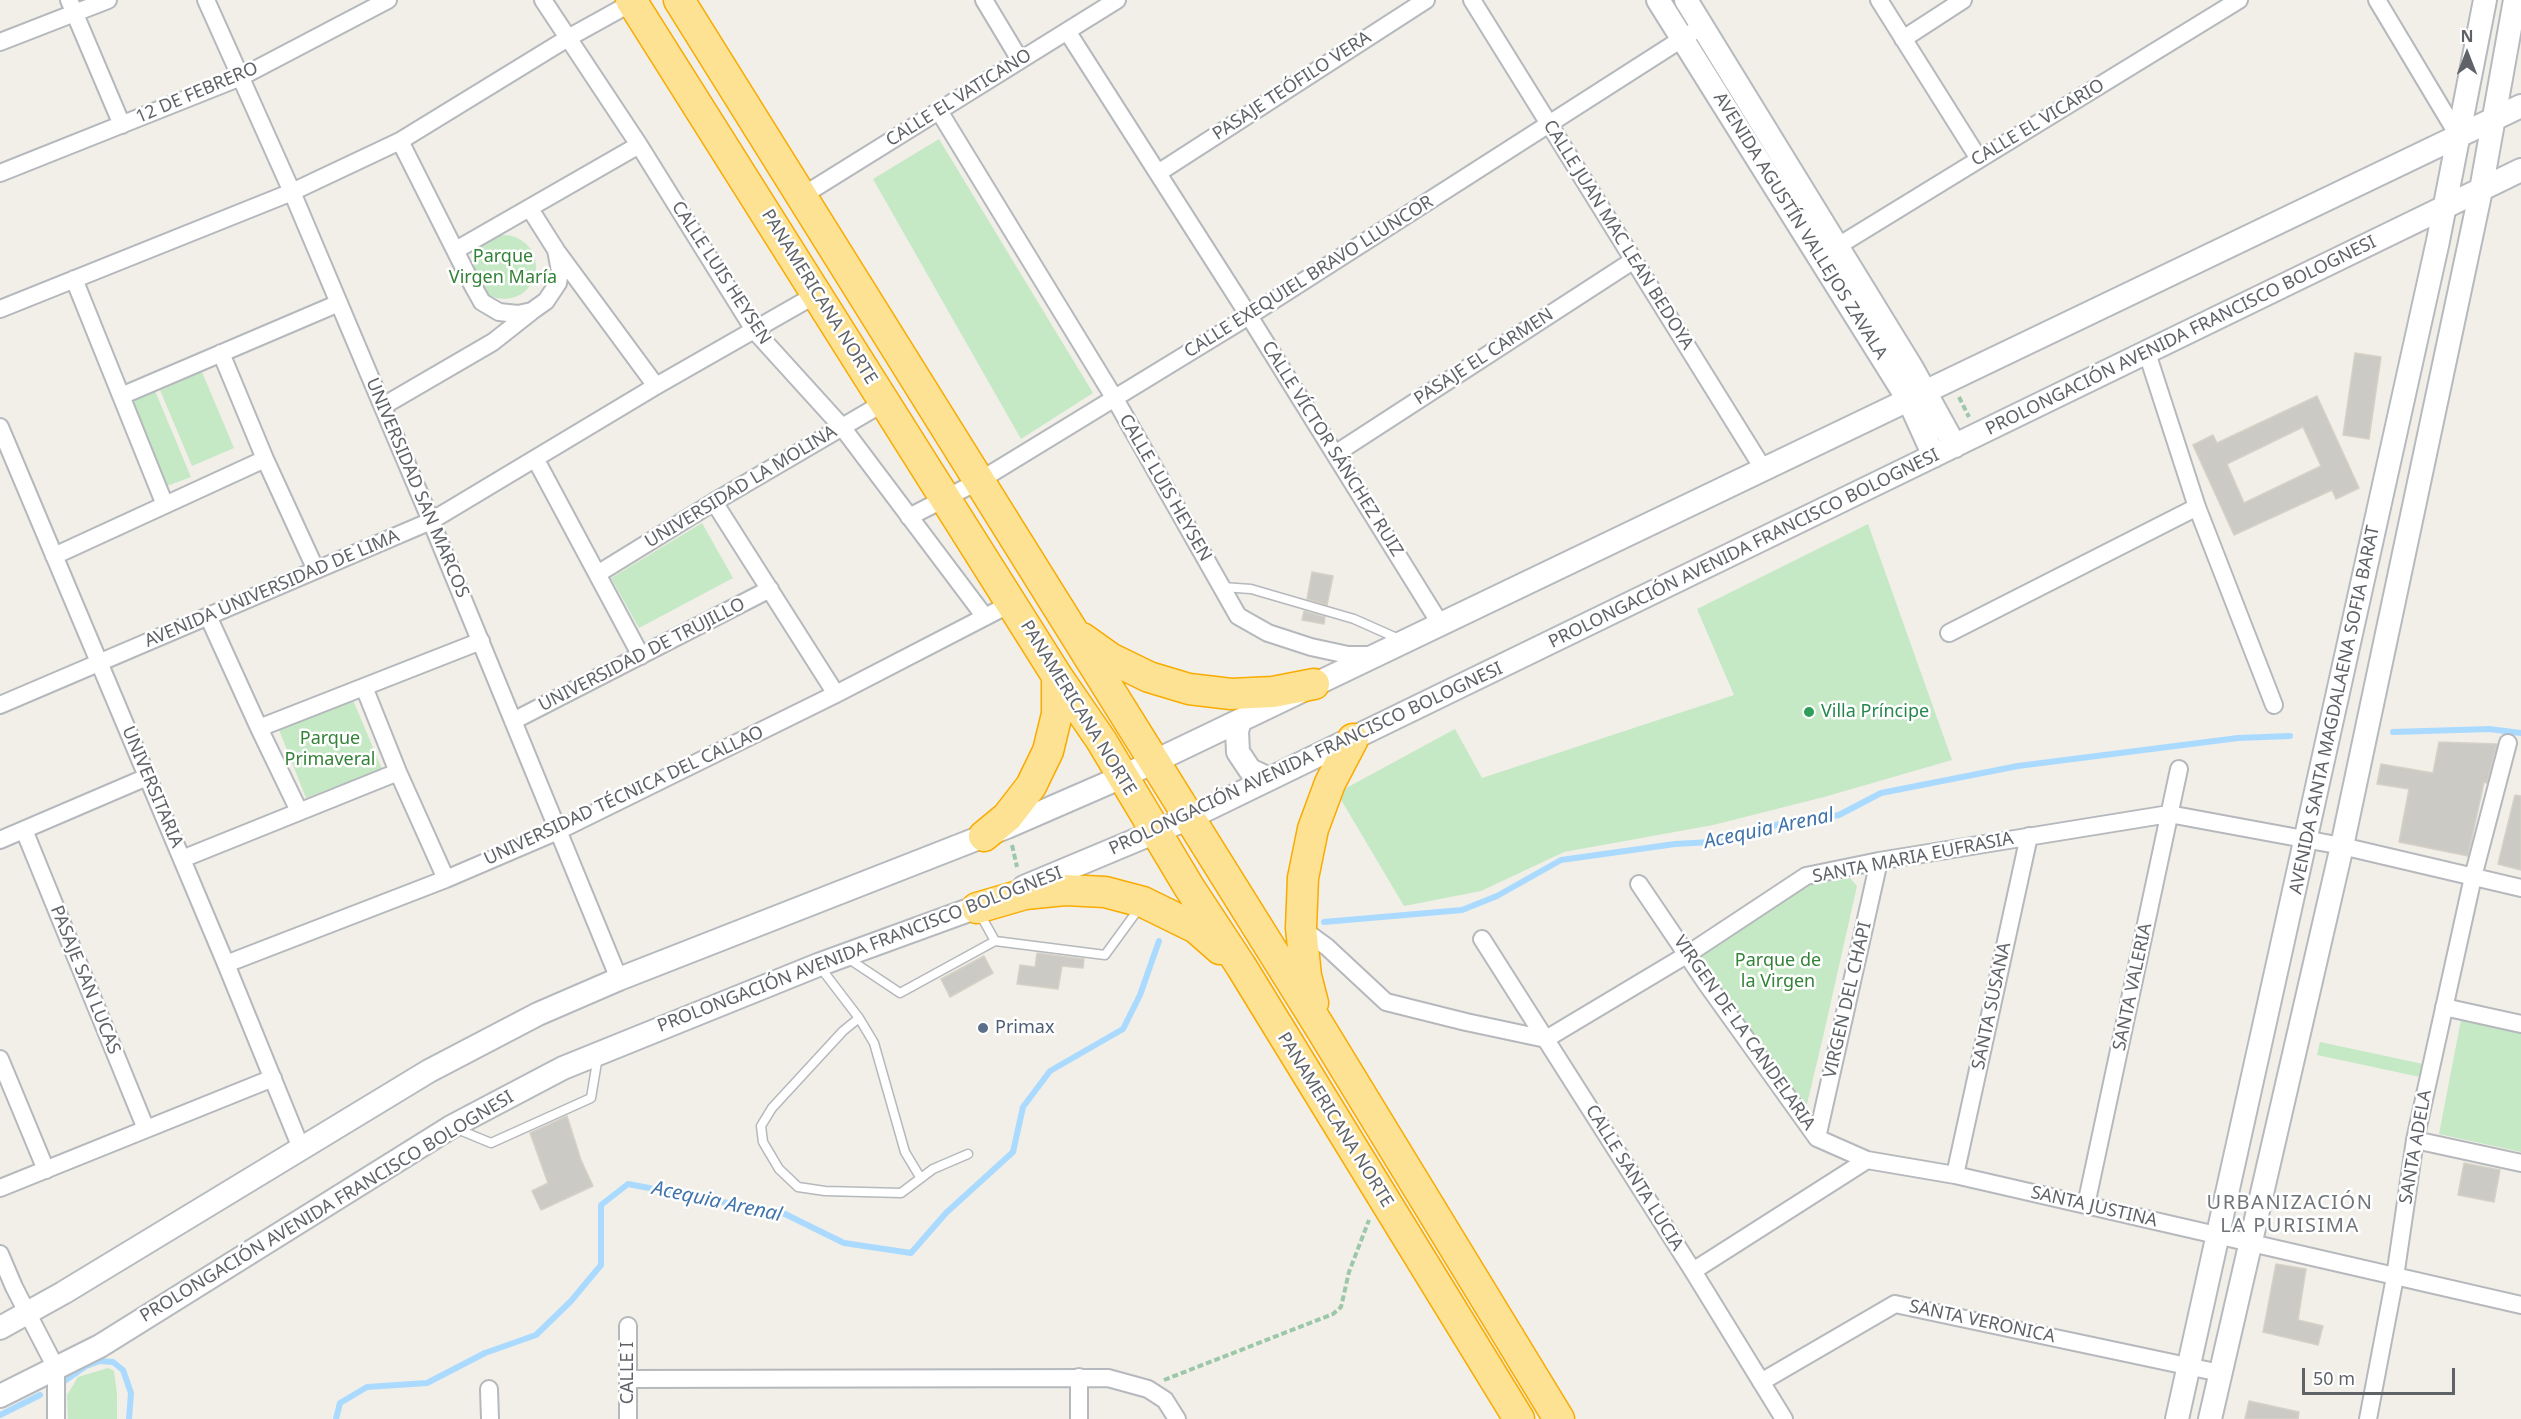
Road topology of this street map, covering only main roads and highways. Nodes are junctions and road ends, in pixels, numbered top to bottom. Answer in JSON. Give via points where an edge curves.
{"nodes":[{"id":1,"x":679,"y":0,"type":"edge"},
{"id":2,"x":1658,"y":0,"type":"edge"},
{"id":3,"x":1686,"y":0,"type":"edge"},
{"id":4,"x":2485,"y":0,"type":"edge"},
{"id":5,"x":2515,"y":0,"type":"edge"},
{"id":6,"x":632,"y":1,"type":"edge"},
{"id":7,"x":2521,"y":106,"type":"edge"},
{"id":8,"x":2493,"y":120,"type":"junction"},
{"id":9,"x":2459,"y":137,"type":"junction"},
{"id":10,"x":2521,"y":170,"type":"edge"},
{"id":11,"x":2481,"y":190,"type":"junction"},
{"id":12,"x":2445,"y":206,"type":"junction"},
{"id":13,"x":1918,"y":396,"type":"junction"},
{"id":14,"x":1955,"y":446,"type":"junction"},
{"id":15,"x":1934,"y":456,"type":"junction"},
{"id":16,"x":1076,"y":634,"type":"junction"},
{"id":17,"x":1057,"y":676,"type":"junction"},
{"id":18,"x":1314,"y":684,"type":"junction"},
{"id":19,"x":1240,"y":721,"type":"junction"},
{"id":20,"x":1353,"y":739,"type":"junction"},
{"id":21,"x":1155,"y":762,"type":"junction"},
{"id":22,"x":1122,"y":777,"type":"junction"},
{"id":23,"x":1269,"y":780,"type":"junction"},
{"id":24,"x":1189,"y":818,"type":"junction"},
{"id":25,"x":995,"y":832,"type":"junction"},
{"id":26,"x":1157,"y":833,"type":"junction"},
{"id":27,"x":977,"y":908,"type":"junction"},
{"id":28,"x":1241,"y":966,"type":"junction"},
{"id":29,"x":1318,"y":1024,"type":"junction"},
{"id":30,"x":0,"y":1328,"type":"edge"},
{"id":31,"x":0,"y":1396,"type":"edge"},
{"id":32,"x":1519,"y":1419,"type":"edge"},
{"id":33,"x":1559,"y":1419,"type":"edge"},
{"id":34,"x":2177,"y":1419,"type":"edge"},
{"id":35,"x":2210,"y":1419,"type":"edge"}],
"edges":[{"from":1,"to":16,"type":"highway","name":"PANAMERICANA NORTE"},
{"from":2,"to":13,"type":"main road","name":"AVENIDA AGUSTÍN VALLEJOS ZAVALA"},
{"from":3,"to":13,"type":"main road","name":"AVENIDA AGUSTÍN VALLEJOS ZAVALA","via":[[1838,246]]},
{"from":4,"to":9,"type":"main road","name":"AVENIDA SANTA MAGDALAENA SOFIA BARAT"},
{"from":5,"to":8,"type":"main road","name":"AVENIDA SANTA MAGDALAENA SOFIA BARAT"},
{"from":6,"to":17,"type":"highway","name":"PANAMERICANA NORTE"},
{"from":7,"to":8,"type":"main road"},
{"from":8,"to":9,"type":"main road"},
{"from":8,"to":11,"type":"main road","name":"AVENIDA SANTA MAGDALAENA SOFIA BARAT"},
{"from":9,"to":12,"type":"main road","name":"AVENIDA SANTA MAGDALAENA SOFIA BARAT"},
{"from":9,"to":13,"type":"main road"},
{"from":10,"to":11,"type":"main road","name":"PROLONGACIÓN AVENIDA FRANCISCO BOLOGNESI"},
{"from":11,"to":12,"type":"main road","name":"PROLONGACIÓN AVENIDA FRANCISCO BOLOGNESI"},
{"from":11,"to":35,"type":"main road","name":"AVENIDA SANTA MAGDALAENA SOFIA BARAT","via":[[2342,846]]},
{"from":12,"to":14,"type":"main road","name":"PROLONGACIÓN AVENIDA FRANCISCO BOLOGNESI"},
{"from":12,"to":34,"type":"main road","name":"AVENIDA SANTA MAGDALAENA SOFIA BARAT"},
{"from":13,"to":14,"type":"main road","name":"AVENIDA AGUSTÍN VALLEJOS ZAVALA"},
{"from":13,"to":15,"type":"main road","name":"AVENIDA AGUSTÍN VALLEJOS ZAVALA"},
{"from":13,"to":18,"type":"main road"},
{"from":14,"to":15,"type":"main road","name":"PROLONGACIÓN AVENIDA FRANCISCO BOLOGNESI"},
{"from":15,"to":20,"type":"main road","name":"PROLONGACIÓN AVENIDA FRANCISCO BOLOGNESI"},
{"from":16,"to":18,"type":"highway","via":[[1120,663],[1189,689],[1263,693]]},
{"from":16,"to":21,"type":"highway","name":"PANAMERICANA NORTE"},
{"from":17,"to":22,"type":"highway","name":"PANAMERICANA NORTE"},
{"from":17,"to":25,"type":"highway","via":[[1056,714],[1048,752],[1031,786]]},
{"from":18,"to":19,"type":"main road"},
{"from":19,"to":21,"type":"main road"},
{"from":19,"to":23,"type":"main road","via":[[1238,752],[1250,770]]},
{"from":20,"to":23,"type":"main road","name":"PROLONGACIÓN AVENIDA FRANCISCO BOLOGNESI"},
{"from":20,"to":29,"type":"highway","via":[[1330,783],[1313,829],[1303,878],[1301,928],[1306,976]]},
{"from":21,"to":22,"type":"main road"},
{"from":21,"to":24,"type":"highway","name":"PANAMERICANA NORTE"},
{"from":22,"to":25,"type":"main road"},
{"from":22,"to":26,"type":"highway","name":"PANAMERICANA NORTE"},
{"from":23,"to":24,"type":"main road","name":"PROLONGACIÓN AVENIDA FRANCISCO BOLOGNESI"},
{"from":24,"to":26,"type":"main road","name":"PROLONGACIÓN AVENIDA FRANCISCO BOLOGNESI"},
{"from":24,"to":29,"type":"highway","name":"PANAMERICANA NORTE"},
{"from":25,"to":30,"type":"main road","via":[[619,979],[485,1040]]},
{"from":26,"to":27,"type":"main road","name":"PROLONGACIÓN AVENIDA FRANCISCO BOLOGNESI"},
{"from":26,"to":28,"type":"highway","name":"PANAMERICANA NORTE"},
{"from":27,"to":28,"type":"highway","via":[[1025,894],[1105,892],[1143,902],[1196,928]]},
{"from":27,"to":31,"type":"main road","name":"PROLONGACIÓN AVENIDA FRANCISCO BOLOGNESI","via":[[843,955],[599,1052],[513,1093],[451,1126],[100,1346]]},
{"from":28,"to":32,"type":"highway","name":"PANAMERICANA NORTE"},
{"from":29,"to":33,"type":"highway","name":"PANAMERICANA NORTE"}]}
